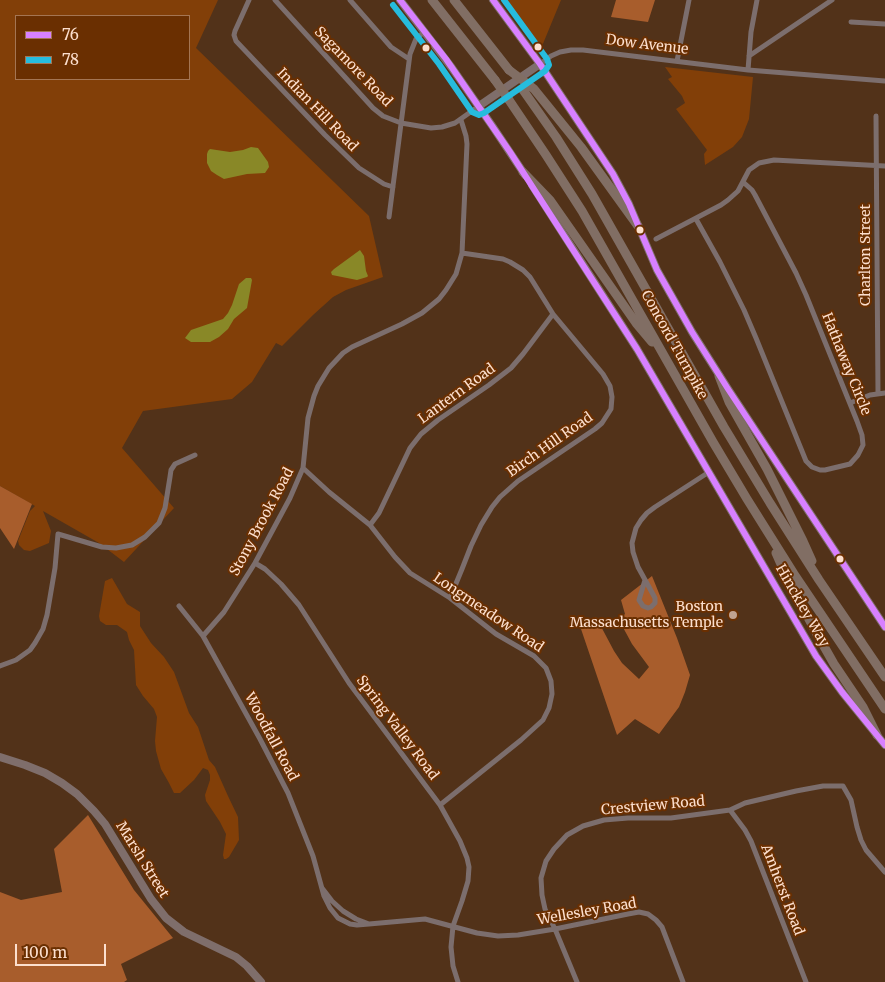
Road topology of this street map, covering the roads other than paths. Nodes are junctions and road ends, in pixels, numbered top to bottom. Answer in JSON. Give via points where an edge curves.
{"nodes":[{"id":1,"x":250,"y":0,"type":"edge"},
{"id":2,"x":275,"y":0,"type":"edge"},
{"id":3,"x":350,"y":0,"type":"edge"},
{"id":4,"x":400,"y":0,"type":"edge"},
{"id":5,"x":432,"y":0,"type":"edge"},
{"id":6,"x":454,"y":0,"type":"edge"},
{"id":7,"x":493,"y":0,"type":"edge"},
{"id":8,"x":688,"y":0,"type":"edge"},
{"id":9,"x":757,"y":0,"type":"edge"},
{"id":10,"x":832,"y":0,"type":"edge"},
{"id":11,"x":851,"y":22,"type":"dead end"},
{"id":12,"x":885,"y":24,"type":"edge"},
{"id":13,"x":425,"y":31,"type":"junction"},
{"id":14,"x":749,"y":56,"type":"junction"},
{"id":15,"x":409,"y":59,"type":"junction"},
{"id":16,"x":677,"y":61,"type":"junction"},
{"id":17,"x":540,"y":64,"type":"junction"},
{"id":18,"x":748,"y":70,"type":"junction"},
{"id":19,"x":885,"y":80,"type":"edge"},
{"id":20,"x":526,"y":88,"type":"junction"},
{"id":21,"x":479,"y":106,"type":"junction"},
{"id":22,"x":876,"y":116,"type":"dead end"},
{"id":23,"x":461,"y":120,"type":"junction"},
{"id":24,"x":401,"y":123,"type":"junction"},
{"id":25,"x":428,"y":127,"type":"joint"},
{"id":26,"x":876,"y":165,"type":"junction"},
{"id":27,"x":885,"y":166,"type":"edge"},
{"id":28,"x":523,"y":172,"type":"junction"},
{"id":29,"x":743,"y":182,"type":"junction"},
{"id":30,"x":392,"y":187,"type":"junction"},
{"id":31,"x":389,"y":217,"type":"dead end"},
{"id":32,"x":696,"y":219,"type":"junction"},
{"id":33,"x":638,"y":226,"type":"junction"},
{"id":34,"x":656,"y":239,"type":"dead end"},
{"id":35,"x":462,"y":253,"type":"junction"},
{"id":36,"x":553,"y":314,"type":"junction"},
{"id":37,"x":665,"y":357,"type":"junction"},
{"id":38,"x":719,"y":376,"type":"junction"},
{"id":39,"x":878,"y":393,"type":"junction"},
{"id":40,"x":885,"y":393,"type":"edge"},
{"id":41,"x":850,"y":402,"type":"junction"},
{"id":42,"x":194,"y":455,"type":"dead end"},
{"id":43,"x":303,"y":468,"type":"junction"},
{"id":44,"x":709,"y":472,"type":"junction"},
{"id":45,"x":370,"y":525,"type":"junction"},
{"id":46,"x":766,"y":530,"type":"junction"},
{"id":47,"x":255,"y":563,"type":"junction"},
{"id":48,"x":645,"y":580,"type":"junction"},
{"id":49,"x":819,"y":580,"type":"junction"},
{"id":50,"x":450,"y":598,"type":"junction"},
{"id":51,"x":179,"y":606,"type":"dead end"},
{"id":52,"x":885,"y":627,"type":"edge"},
{"id":53,"x":203,"y":636,"type":"junction"},
{"id":54,"x":0,"y":666,"type":"edge"},
{"id":55,"x":885,"y":678,"type":"edge"},
{"id":56,"x":885,"y":709,"type":"edge"},
{"id":57,"x":877,"y":735,"type":"junction"},
{"id":58,"x":885,"y":745,"type":"edge"},
{"id":59,"x":0,"y":757,"type":"edge"},
{"id":60,"x":440,"y":805,"type":"junction"},
{"id":61,"x":730,"y":810,"type":"junction"},
{"id":62,"x":885,"y":872,"type":"edge"},
{"id":63,"x":453,"y":926,"type":"junction"},
{"id":64,"x":555,"y":929,"type":"junction"},
{"id":65,"x":261,"y":982,"type":"edge"},
{"id":66,"x":458,"y":982,"type":"edge"},
{"id":67,"x":577,"y":982,"type":"edge"},
{"id":68,"x":683,"y":982,"type":"edge"},
{"id":69,"x":806,"y":982,"type":"edge"}],
"edges":[{"from":1,"to":30,"type":"street","name":"Indian Hill Road","via":[[235,29],[237,43],[358,168]]},
{"from":2,"to":24,"type":"street","name":"Sagamore Road","via":[[373,108]]},
{"from":3,"to":15,"type":"street","via":[[391,47]]},
{"from":4,"to":13,"type":"main road"},
{"from":5,"to":37,"type":"highway","name":"Concord Turnpike","bridge":true,"via":[[495,80],[546,154]]},
{"from":6,"to":20,"type":"highway","name":"Concord Turnpike"},
{"from":7,"to":17,"type":"main road","name":"Concord Turnpike"},
{"from":8,"to":16,"type":"street"},
{"from":9,"to":14,"type":"street"},
{"from":10,"to":14,"type":"street"},
{"from":11,"to":12,"type":"street"},
{"from":13,"to":15,"type":"street","via":[[414,42]]},
{"from":13,"to":21,"type":"main road"},
{"from":14,"to":18,"type":"street"},
{"from":15,"to":24,"type":"street"},
{"from":16,"to":17,"type":"street","name":"Dow Avenue","via":[[579,49],[557,53]]},
{"from":16,"to":18,"type":"street","name":"Dow Avenue"},
{"from":17,"to":21,"type":"main road","name":"Dow Avenue"},
{"from":17,"to":33,"type":"main road","name":"Concord Turnpike","via":[[613,174]]},
{"from":18,"to":19,"type":"street","name":"Dow Avenue"},
{"from":20,"to":33,"type":"highway","via":[[534,89]]},
{"from":20,"to":49,"type":"highway","name":"Concord Turnpike","via":[[592,194],[743,459]]},
{"from":21,"to":23,"type":"street","name":"Dow Avenue"},
{"from":21,"to":28,"type":"main road"},
{"from":22,"to":26,"type":"street","name":"Charlton Street"},
{"from":23,"to":25,"type":"street","name":"Dow Avenue","via":[[445,127]]},
{"from":23,"to":35,"type":"street","name":"Stony Brook Road","via":[[467,144]]},
{"from":24,"to":25,"type":"street","name":"Sagamore Road"},
{"from":24,"to":30,"type":"street"},
{"from":26,"to":27,"type":"street"},
{"from":26,"to":29,"type":"street","via":[[768,160],[751,168]]},
{"from":26,"to":39,"type":"street","name":"Charlton Street"},
{"from":28,"to":37,"type":"highway","via":[[550,200],[636,323]]},
{"from":28,"to":44,"type":"main road","via":[[634,344]]},
{"from":29,"to":32,"type":"street","via":[[728,200]]},
{"from":29,"to":41,"type":"street","name":"Hathaway Circle","via":[[755,195],[796,273]]},
{"from":30,"to":31,"type":"street"},
{"from":32,"to":34,"type":"street"},
{"from":32,"to":41,"type":"street","name":"Hathaway Circle","via":[[744,310],[803,456],[812,467],[825,470],[846,465],[860,452],[862,435]]},
{"from":33,"to":38,"type":"main road","name":"Concord Turnpike","via":[[654,265]]},
{"from":35,"to":36,"type":"street","name":"Birch Hill Road","via":[[503,259],[516,265],[530,277]]},
{"from":35,"to":43,"type":"street","name":"Stony Brook Road","via":[[452,282],[432,306],[413,319],[352,347],[329,368],[310,407]]},
{"from":36,"to":45,"type":"street","name":"Lantern Road","via":[[511,368],[421,434],[410,448],[380,513]]},
{"from":36,"to":50,"type":"street","name":"Birch Hill Road","via":[[604,374],[612,397],[610,409],[602,423],[518,480],[500,497],[481,525]]},
{"from":37,"to":46,"type":"highway","name":"Concord Turnpike"},
{"from":38,"to":49,"type":"highway","via":[[729,402],[803,541]]},
{"from":38,"to":52,"type":"main road","name":"Concord Turnpike"},
{"from":39,"to":40,"type":"street"},
{"from":39,"to":41,"type":"street"},
{"from":42,"to":54,"type":"street","via":[[175,464],[165,508],[158,523],[132,545],[102,547],[58,534],[47,615],[40,636],[30,650]]},
{"from":43,"to":45,"type":"street","name":"Longmeadow Road"},
{"from":43,"to":47,"type":"street","name":"Stony Brook Road"},
{"from":44,"to":48,"type":"street","via":[[647,512],[636,528],[633,552]]},
{"from":44,"to":57,"type":"main road","name":"Hinckley Way","via":[[814,652],[838,688]]},
{"from":45,"to":50,"type":"street","name":"Longmeadow Road","via":[[410,573]]},
{"from":46,"to":56,"type":"highway","name":"Concord Turnpike"},
{"from":46,"to":57,"type":"highway","via":[[786,578]]},
{"from":47,"to":53,"type":"street","name":"Stony Brook Road","via":[[224,612]]},
{"from":47,"to":60,"type":"street","name":"Spring Valley Road","via":[[281,584],[299,605],[349,683]]},
{"from":48,"to":48,"type":"street","via":[[639,600],[648,608],[656,598]]},
{"from":49,"to":55,"type":"highway","name":"Concord Turnpike"},
{"from":50,"to":60,"type":"street","name":"Longmeadow Road","via":[[496,634],[534,656],[546,668],[552,694],[543,720]]},
{"from":51,"to":53,"type":"street","name":"Woodfall Road"},
{"from":53,"to":63,"type":"street","name":"Woodfall Road","via":[[288,793],[313,856],[327,904],[338,918],[358,925],[420,919]]},
{"from":57,"to":58,"type":"main road","name":"Hinckley Way"},
{"from":59,"to":65,"type":"main road","name":"Marsh Street","via":[[45,773],[77,794],[105,824],[146,893],[166,918],[184,932],[236,957]]},
{"from":60,"to":63,"type":"street","name":"Spring Valley Road","via":[[464,848],[468,867],[468,881]]},
{"from":61,"to":62,"type":"street","name":"Crestview Road","via":[[745,803],[796,791],[843,786],[851,800],[861,840]]},
{"from":61,"to":64,"type":"street","name":"Crestview Road","via":[[672,818],[604,820],[582,826],[567,835],[546,861],[541,878],[545,910]]},
{"from":61,"to":69,"type":"street","name":"Amherst Road","via":[[751,841]]},
{"from":63,"to":64,"type":"street","name":"Wellesley Road","via":[[498,936]]},
{"from":63,"to":66,"type":"street","name":"Spring Valley Road","via":[[451,947]]},
{"from":64,"to":67,"type":"street","name":"Crestview Road"},
{"from":64,"to":68,"type":"street","name":"Wellesley Road","via":[[639,912],[648,914],[662,928]]}]}
